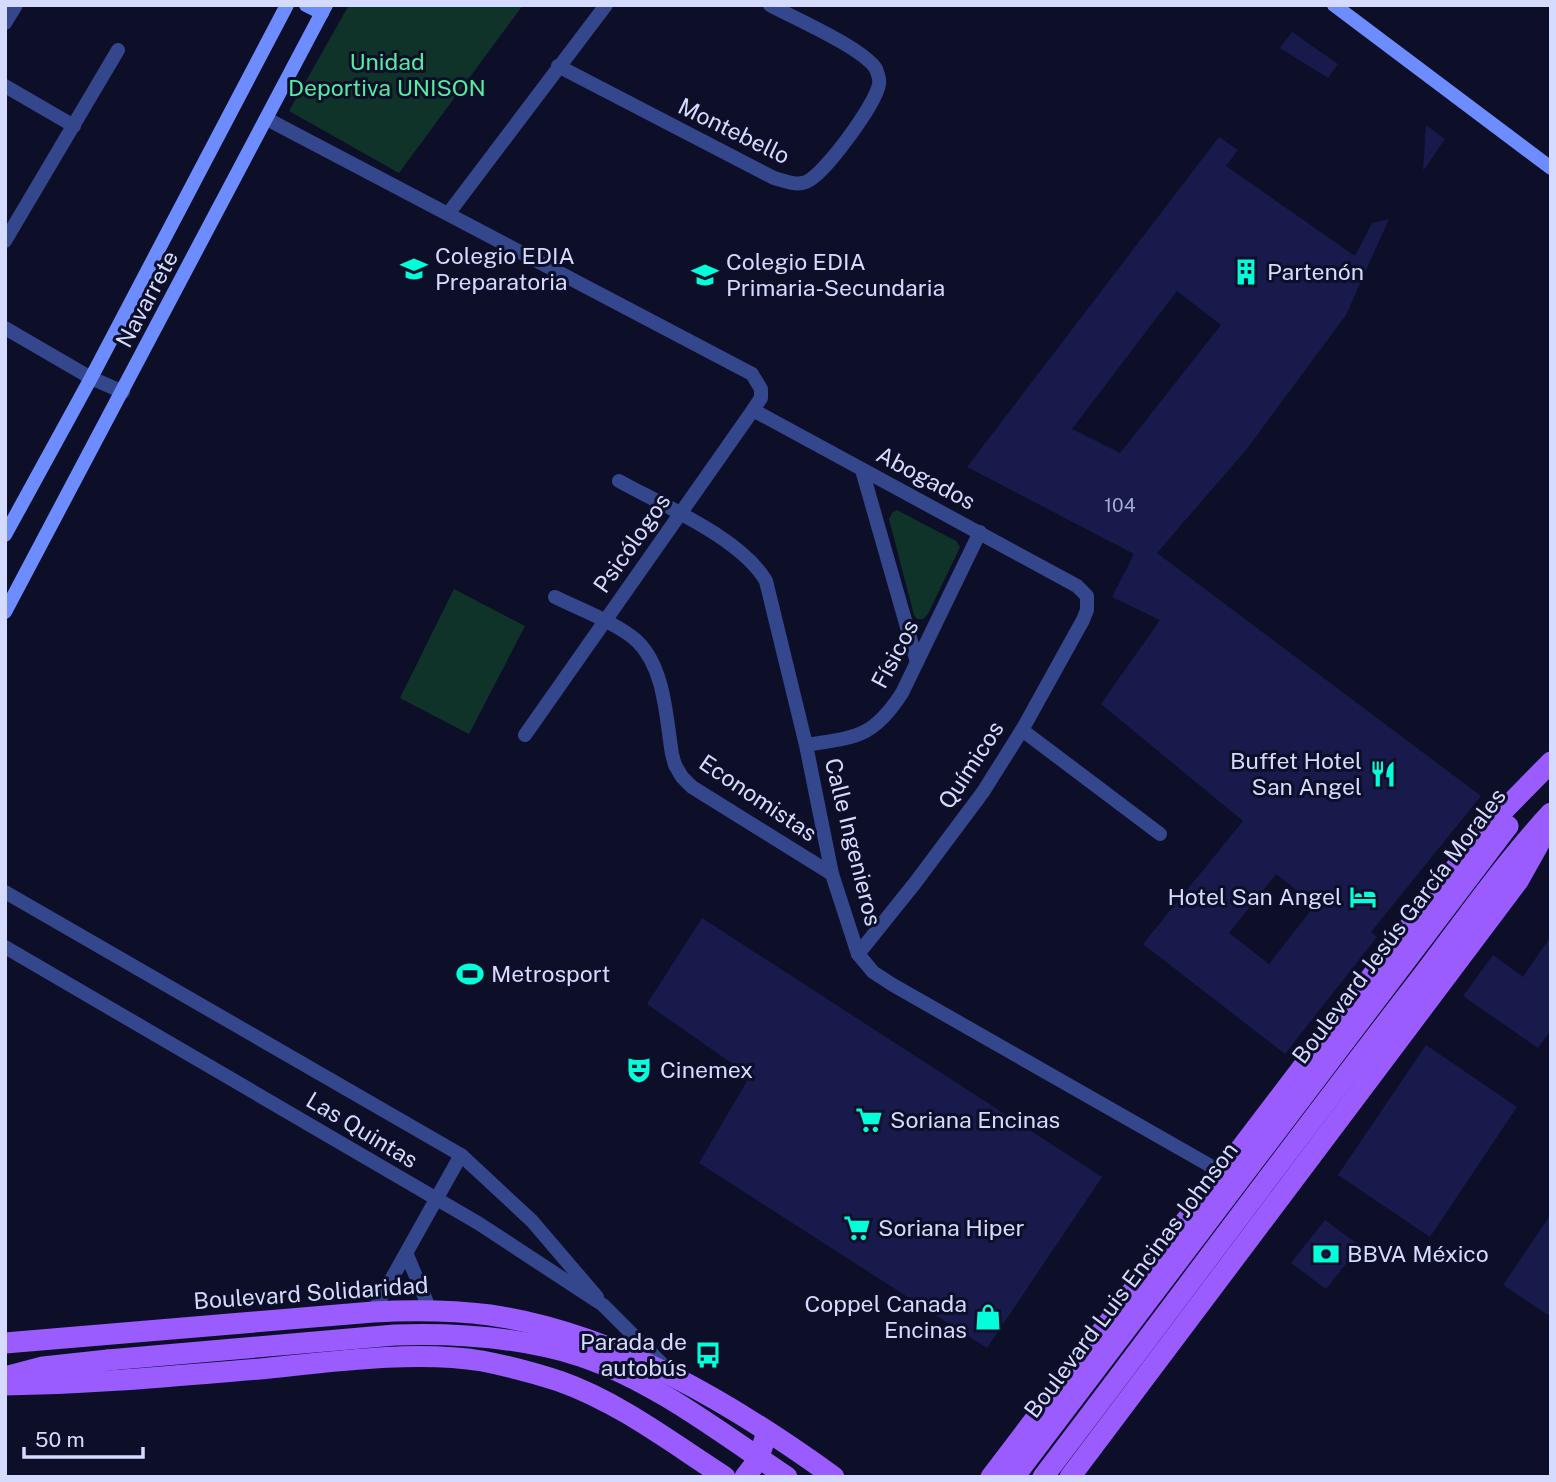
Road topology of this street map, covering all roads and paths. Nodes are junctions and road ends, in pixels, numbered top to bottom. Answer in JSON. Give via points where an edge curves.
{"nodes":[{"id":1,"x":16,"y":5,"type":"edge"},
{"id":2,"x":287,"y":5,"type":"edge"},
{"id":3,"x":306,"y":5,"type":"edge"},
{"id":4,"x":606,"y":5,"type":"edge"},
{"id":5,"x":770,"y":5,"type":"edge"},
{"id":6,"x":1334,"y":5,"type":"edge"},
{"id":7,"x":324,"y":9,"type":"edge"},
{"id":8,"x":5,"y":23,"type":"edge"},
{"id":9,"x":118,"y":50,"type":"dead end"},
{"id":10,"x":558,"y":66,"type":"junction"},
{"id":11,"x":5,"y":86,"type":"edge"},
{"id":12,"x":267,"y":119,"type":"junction"},
{"id":13,"x":74,"y":125,"type":"junction"},
{"id":14,"x":1551,"y":168,"type":"edge"},
{"id":15,"x":448,"y":214,"type":"junction"},
{"id":16,"x":5,"y":241,"type":"edge"},
{"id":17,"x":5,"y":328,"type":"edge"},
{"id":18,"x":91,"y":378,"type":"junction"},
{"id":19,"x":123,"y":392,"type":"junction"},
{"id":20,"x":753,"y":410,"type":"junction"},
{"id":21,"x":862,"y":470,"type":"junction"},
{"id":22,"x":619,"y":481,"type":"dead end"},
{"id":23,"x":680,"y":514,"type":"junction"},
{"id":24,"x":980,"y":532,"type":"junction"},
{"id":25,"x":5,"y":535,"type":"edge"},
{"id":26,"x":1077,"y":586,"type":"joint"},
{"id":27,"x":555,"y":597,"type":"dead end"},
{"id":28,"x":5,"y":612,"type":"edge"},
{"id":29,"x":605,"y":622,"type":"junction"},
{"id":30,"x":917,"y":663,"type":"junction"},
{"id":31,"x":1021,"y":730,"type":"junction"},
{"id":32,"x":525,"y":735,"type":"dead end"},
{"id":33,"x":806,"y":745,"type":"junction"},
{"id":34,"x":1551,"y":762,"type":"edge"},
{"id":35,"x":1551,"y":768,"type":"edge"},
{"id":36,"x":1551,"y":813,"type":"edge"},
{"id":37,"x":1551,"y":821,"type":"edge"},
{"id":38,"x":1160,"y":834,"type":"dead end"},
{"id":39,"x":832,"y":874,"type":"junction"},
{"id":40,"x":5,"y":892,"type":"edge"},
{"id":41,"x":5,"y":947,"type":"edge"},
{"id":42,"x":858,"y":954,"type":"junction"},
{"id":43,"x":1297,"y":1121,"type":"junction"},
{"id":44,"x":461,"y":1155,"type":"junction"},
{"id":45,"x":1223,"y":1173,"type":"junction"},
{"id":46,"x":434,"y":1199,"type":"junction"},
{"id":47,"x":407,"y":1255,"type":"junction"},
{"id":48,"x":603,"y":1305,"type":"junction"},
{"id":49,"x":430,"y":1310,"type":"junction"},
{"id":50,"x":373,"y":1312,"type":"junction"},
{"id":51,"x":5,"y":1343,"type":"edge"},
{"id":52,"x":5,"y":1377,"type":"edge"},
{"id":53,"x":676,"y":1377,"type":"junction"},
{"id":54,"x":5,"y":1385,"type":"edge"},
{"id":55,"x":1078,"y":1430,"type":"junction"},
{"id":56,"x":767,"y":1432,"type":"junction"},
{"id":57,"x":724,"y":1477,"type":"edge"},
{"id":58,"x":745,"y":1477,"type":"edge"},
{"id":59,"x":787,"y":1477,"type":"edge"},
{"id":60,"x":834,"y":1477,"type":"edge"},
{"id":61,"x":991,"y":1477,"type":"edge"},
{"id":62,"x":1014,"y":1477,"type":"edge"},
{"id":63,"x":1035,"y":1477,"type":"edge"},
{"id":64,"x":1043,"y":1477,"type":"edge"},
{"id":65,"x":1070,"y":1477,"type":"edge"}],
"edges":[{"from":1,"to":8,"type":"street"},
{"from":2,"to":18,"type":"main road","name":"Navarrete"},
{"from":3,"to":7,"type":"main road"},
{"from":4,"to":10,"type":"street"},
{"from":5,"to":10,"type":"street","name":"Montebello","via":[[855,51],[877,70],[880,81],[875,97],[845,141],[819,174],[805,182],[775,178]]},
{"from":6,"to":14,"type":"main road"},
{"from":7,"to":12,"type":"main road","name":"Navarrete"},
{"from":9,"to":13,"type":"street"},
{"from":10,"to":15,"type":"street"},
{"from":11,"to":13,"type":"street"},
{"from":12,"to":15,"type":"street"},
{"from":12,"to":19,"type":"main road","name":"Navarrete"},
{"from":13,"to":16,"type":"street"},
{"from":15,"to":20,"type":"street","via":[[752,374],[761,389]]},
{"from":17,"to":18,"type":"street"},
{"from":18,"to":19,"type":"street"},
{"from":18,"to":25,"type":"main road","name":"Navarrete"},
{"from":19,"to":28,"type":"main road","name":"Navarrete"},
{"from":20,"to":21,"type":"street","name":"Abogados"},
{"from":20,"to":23,"type":"street","name":"Psicólogos"},
{"from":21,"to":24,"type":"street","name":"Abogados"},
{"from":21,"to":30,"type":"street"},
{"from":22,"to":23,"type":"street","name":"Calle Ingenieros"},
{"from":23,"to":29,"type":"street","name":"Psicólogos"},
{"from":23,"to":33,"type":"street","name":"Calle Ingenieros","via":[[741,552],[760,570]]},
{"from":24,"to":26,"type":"street","name":"Abogados"},
{"from":24,"to":30,"type":"street","name":"Físicos"},
{"from":26,"to":31,"type":"street","name":"Químicos","via":[[1087,596],[1083,621]]},
{"from":27,"to":29,"type":"street","name":"Economistas"},
{"from":29,"to":32,"type":"street","name":"Psicólogos"},
{"from":29,"to":39,"type":"street","name":"Economistas","via":[[636,640],[652,662],[672,754],[682,777]]},
{"from":30,"to":33,"type":"street","name":"Físicos","via":[[902,693],[878,724],[864,733]]},
{"from":31,"to":38,"type":"street"},
{"from":31,"to":42,"type":"street","name":"Químicos","via":[[954,832]]},
{"from":33,"to":39,"type":"street","name":"Calle Ingenieros"},
{"from":34,"to":45,"type":"main road","via":[[1438,889]]},
{"from":35,"to":43,"type":"main road","name":"Boulevard Jesús García Morales"},
{"from":36,"to":43,"type":"main road","name":"Boulevard Jesús García Morales","via":[[1508,862],[1409,994]]},
{"from":37,"to":65,"type":"main road","via":[[1518,881]]},
{"from":39,"to":42,"type":"street","name":"Calle Ingenieros"},
{"from":40,"to":44,"type":"street","name":"Las Quintas"},
{"from":41,"to":46,"type":"street","name":"Las Quintas"},
{"from":42,"to":45,"type":"street","name":"Calle Ingenieros","via":[[873,972],[893,985]]},
{"from":43,"to":55,"type":"main road","name":"Boulevard Luis Encinas Johnson"},
{"from":43,"to":62,"type":"main road","name":"Boulevard Luis Encinas Johnson"},
{"from":44,"to":46,"type":"street"},
{"from":44,"to":48,"type":"street","name":"Las Quintas","via":[[532,1221]]},
{"from":45,"to":61,"type":"main road"},
{"from":46,"to":47,"type":"street"},
{"from":46,"to":48,"type":"street","name":"Las Quintas"},
{"from":47,"to":49,"type":"street"},
{"from":47,"to":50,"type":"street"},
{"from":48,"to":53,"type":"street","name":"Las Quintas"},
{"from":49,"to":50,"type":"main road","name":"Boulevard Solidaridad"},
{"from":49,"to":53,"type":"main road","name":"Boulevard Solidaridad","via":[[533,1324]]},
{"from":50,"to":51,"type":"main road","name":"Boulevard Solidaridad"},
{"from":52,"to":59,"type":"main road","bridge":true,"via":[[43,1367],[395,1335],[489,1338],[579,1356],[655,1391]]},
{"from":53,"to":56,"type":"main road","name":"Boulevard Solidaridad"},
{"from":54,"to":57,"type":"main road","via":[[90,1384],[416,1358],[481,1361],[585,1392]]},
{"from":55,"to":63,"type":"main road"},
{"from":55,"to":64,"type":"main road","name":"Boulevard Luis Encinas Johnson"},
{"from":56,"to":58,"type":"main road","via":[[758,1460]]},
{"from":56,"to":60,"type":"main road","name":"Boulevard Solidaridad"}]}
